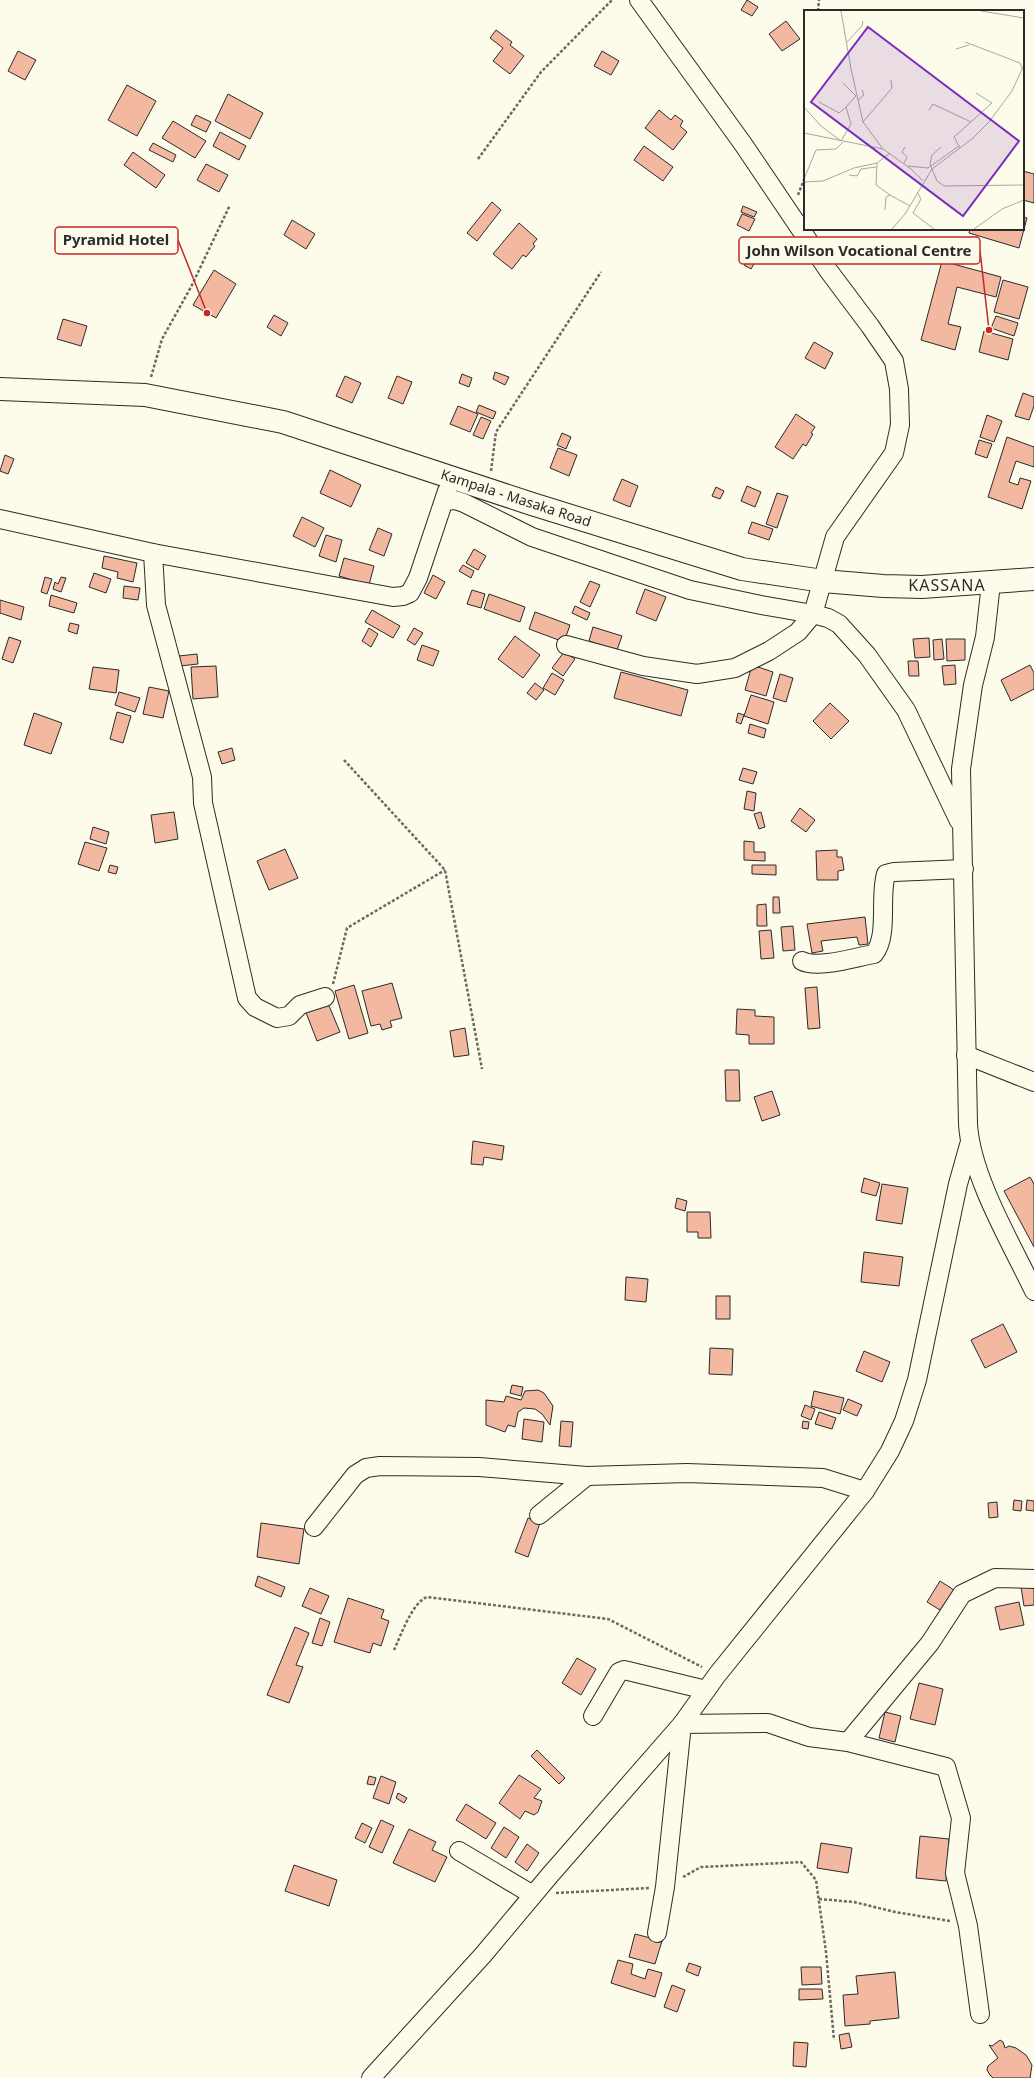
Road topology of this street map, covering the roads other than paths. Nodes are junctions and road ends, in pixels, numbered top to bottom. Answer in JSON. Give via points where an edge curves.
{"nodes":[{"id":1,"x":639,"y":0,"type":"edge"},
{"id":2,"x":0,"y":389,"type":"edge"},
{"id":3,"x":452,"y":478,"type":"junction"},
{"id":4,"x":444,"y":501,"type":"junction"},
{"id":5,"x":0,"y":519,"type":"edge"},
{"id":6,"x":153,"y":553,"type":"junction"},
{"id":7,"x":1034,"y":579,"type":"edge"},
{"id":8,"x":823,"y":581,"type":"junction"},
{"id":9,"x":991,"y":583,"type":"junction"},
{"id":10,"x":813,"y":614,"type":"junction"},
{"id":11,"x":566,"y":645,"type":"dead end"},
{"id":12,"x":961,"y":826,"type":"junction"},
{"id":13,"x":964,"y":869,"type":"junction"},
{"id":14,"x":802,"y":961,"type":"dead end"},
{"id":15,"x":325,"y":997,"type":"road end"},
{"id":16,"x":966,"y":1055,"type":"junction"},
{"id":17,"x":1034,"y":1082,"type":"edge"},
{"id":18,"x":969,"y":1145,"type":"junction"},
{"id":19,"x":1034,"y":1291,"type":"edge"},
{"id":20,"x":587,"y":1476,"type":"junction"},
{"id":21,"x":865,"y":1491,"type":"junction"},
{"id":22,"x":539,"y":1515,"type":"dead end"},
{"id":23,"x":314,"y":1527,"type":"dead end"},
{"id":24,"x":1034,"y":1579,"type":"edge"},
{"id":25,"x":706,"y":1690,"type":"junction"},
{"id":26,"x":593,"y":1716,"type":"dead end"},
{"id":27,"x":682,"y":1724,"type":"junction"},
{"id":28,"x":848,"y":1742,"type":"junction"},
{"id":29,"x":459,"y":1851,"type":"dead end"},
{"id":30,"x":533,"y":1895,"type":"junction"},
{"id":31,"x":657,"y":1934,"type":"dead end"},
{"id":32,"x":980,"y":2014,"type":"dead end"},
{"id":33,"x":371,"y":2078,"type":"edge"}],
"edges":[{"from":1,"to":8,"type":"street","via":[[894,361],[899,390],[900,425],[894,453],[835,537]]},
{"from":2,"to":3,"type":"main road","name":"Kampala - Masaka Road","via":[[145,395],[283,422]]},
{"from":3,"to":4,"type":"street"},
{"from":3,"to":8,"type":"main road","name":"Kampala - Masaka Road","via":[[742,569]]},
{"from":4,"to":6,"type":"street","via":[[418,578],[410,593],[403,596],[393,597]]},
{"from":4,"to":10,"type":"street","via":[[455,500],[464,503],[532,537],[690,590]]},
{"from":5,"to":6,"type":"street"},
{"from":6,"to":15,"type":"street","via":[[156,605],[202,778],[203,803],[247,998],[255,1007],[277,1018],[289,1016],[300,1004]]},
{"from":7,"to":9,"type":"main road","name":"Kampala - Masaka Road"},
{"from":8,"to":9,"type":"main road","name":"Kampala - Masaka Road","via":[[922,587]]},
{"from":8,"to":10,"type":"street"},
{"from":9,"to":12,"type":"street","via":[[985,637],[973,685],[961,769]]},
{"from":10,"to":11,"type":"street","via":[[798,632],[769,651],[735,668],[697,674],[643,666]]},
{"from":10,"to":12,"type":"street","via":[[839,624],[867,655],[893,691],[906,710]]},
{"from":12,"to":13,"type":"street"},
{"from":13,"to":14,"type":"street","via":[[886,874],[883,882],[882,931],[879,948],[874,954],[818,964]]},
{"from":13,"to":16,"type":"street"},
{"from":16,"to":17,"type":"street"},
{"from":16,"to":18,"type":"street"},
{"from":18,"to":19,"type":"street","via":[[979,1174]]},
{"from":18,"to":21,"type":"street","via":[[958,1184],[917,1380],[904,1421],[890,1451]]},
{"from":20,"to":21,"type":"street","via":[[687,1473],[823,1478]]},
{"from":20,"to":22,"type":"street"},
{"from":20,"to":23,"type":"street","via":[[479,1467],[366,1468],[356,1475]]},
{"from":21,"to":25,"type":"street"},
{"from":24,"to":28,"type":"street","via":[[994,1578],[962,1594],[930,1643]]},
{"from":25,"to":26,"type":"street","via":[[624,1670],[619,1672]]},
{"from":25,"to":27,"type":"street"},
{"from":27,"to":28,"type":"street","via":[[768,1723],[809,1737]]},
{"from":27,"to":30,"type":"street"},
{"from":27,"to":31,"type":"street","via":[[665,1887]]},
{"from":28,"to":32,"type":"street","via":[[946,1767],[961,1818],[955,1873],[968,1926]]},
{"from":29,"to":30,"type":"street"},
{"from":30,"to":33,"type":"street","via":[[483,1955]]}]}
